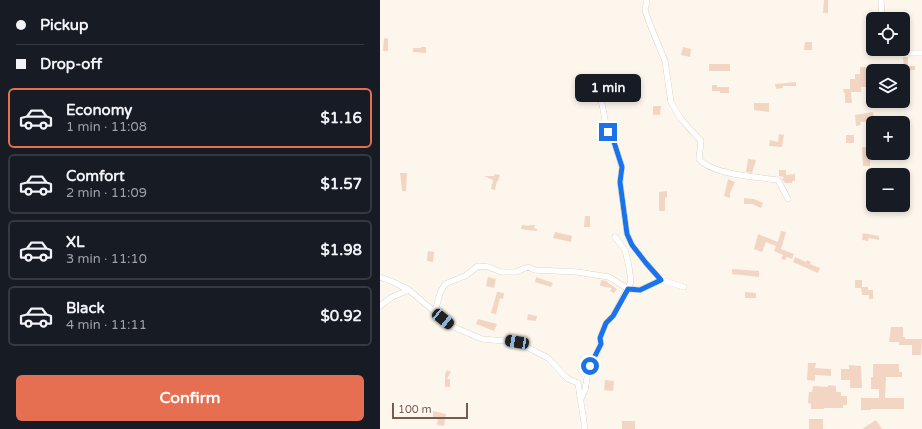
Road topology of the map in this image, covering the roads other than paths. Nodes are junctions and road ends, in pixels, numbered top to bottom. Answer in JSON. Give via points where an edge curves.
{"nodes":[{"id":1,"x":648,"y":0,"type":"edge"},
{"id":2,"x":881,"y":0,"type":"edge"},
{"id":3,"x":882,"y":12,"type":"edge"},
{"id":4,"x":910,"y":53,"type":"edge"},
{"id":5,"x":922,"y":53,"type":"edge"},
{"id":6,"x":600,"y":79,"type":"dead end"},
{"id":7,"x":788,"y":199,"type":"dead end"},
{"id":8,"x":615,"y":237,"type":"dead end"},
{"id":9,"x":380,"y":277,"type":"edge"},
{"id":10,"x":661,"y":280,"type":"junction"},
{"id":11,"x":684,"y":287,"type":"dead end"},
{"id":12,"x":628,"y":289,"type":"junction"},
{"id":13,"x":409,"y":290,"type":"junction"},
{"id":14,"x":380,"y":306,"type":"edge"},
{"id":15,"x":435,"y":312,"type":"junction"},
{"id":16,"x":578,"y":383,"type":"junction"},
{"id":17,"x":585,"y":390,"type":"junction"},
{"id":18,"x":581,"y":399,"type":"junction"},
{"id":19,"x":585,"y":429,"type":"edge"}],
"edges":[{"from":1,"to":7,"type":"street","via":[[645,10],[665,61],[670,102],[701,141],[699,159],[704,165],[735,174],[778,180]]},
{"from":2,"to":3,"type":"street"},
{"from":4,"to":5,"type":"street"},
{"from":6,"to":10,"type":"street","via":[[606,126],[622,167],[620,182],[627,234],[632,245]]},
{"from":8,"to":12,"type":"street","via":[[624,250],[629,267],[631,282]]},
{"from":9,"to":13,"type":"street"},
{"from":10,"to":11,"type":"street"},
{"from":10,"to":12,"type":"street","via":[[640,290]]},
{"from":12,"to":15,"type":"street","via":[[612,278],[597,275],[535,270],[528,267],[516,272],[500,272],[480,266],[465,276],[445,284]]},
{"from":12,"to":17,"type":"street","via":[[613,316],[606,323],[600,338],[601,344],[588,372]]},
{"from":13,"to":14,"type":"street","via":[[392,297]]},
{"from":13,"to":15,"type":"street"},
{"from":15,"to":16,"type":"street","via":[[451,326],[474,336],[517,342],[533,349],[548,358],[568,379]]},
{"from":16,"to":17,"type":"street"},
{"from":16,"to":18,"type":"street"},
{"from":17,"to":18,"type":"street"},
{"from":18,"to":19,"type":"street"}]}
